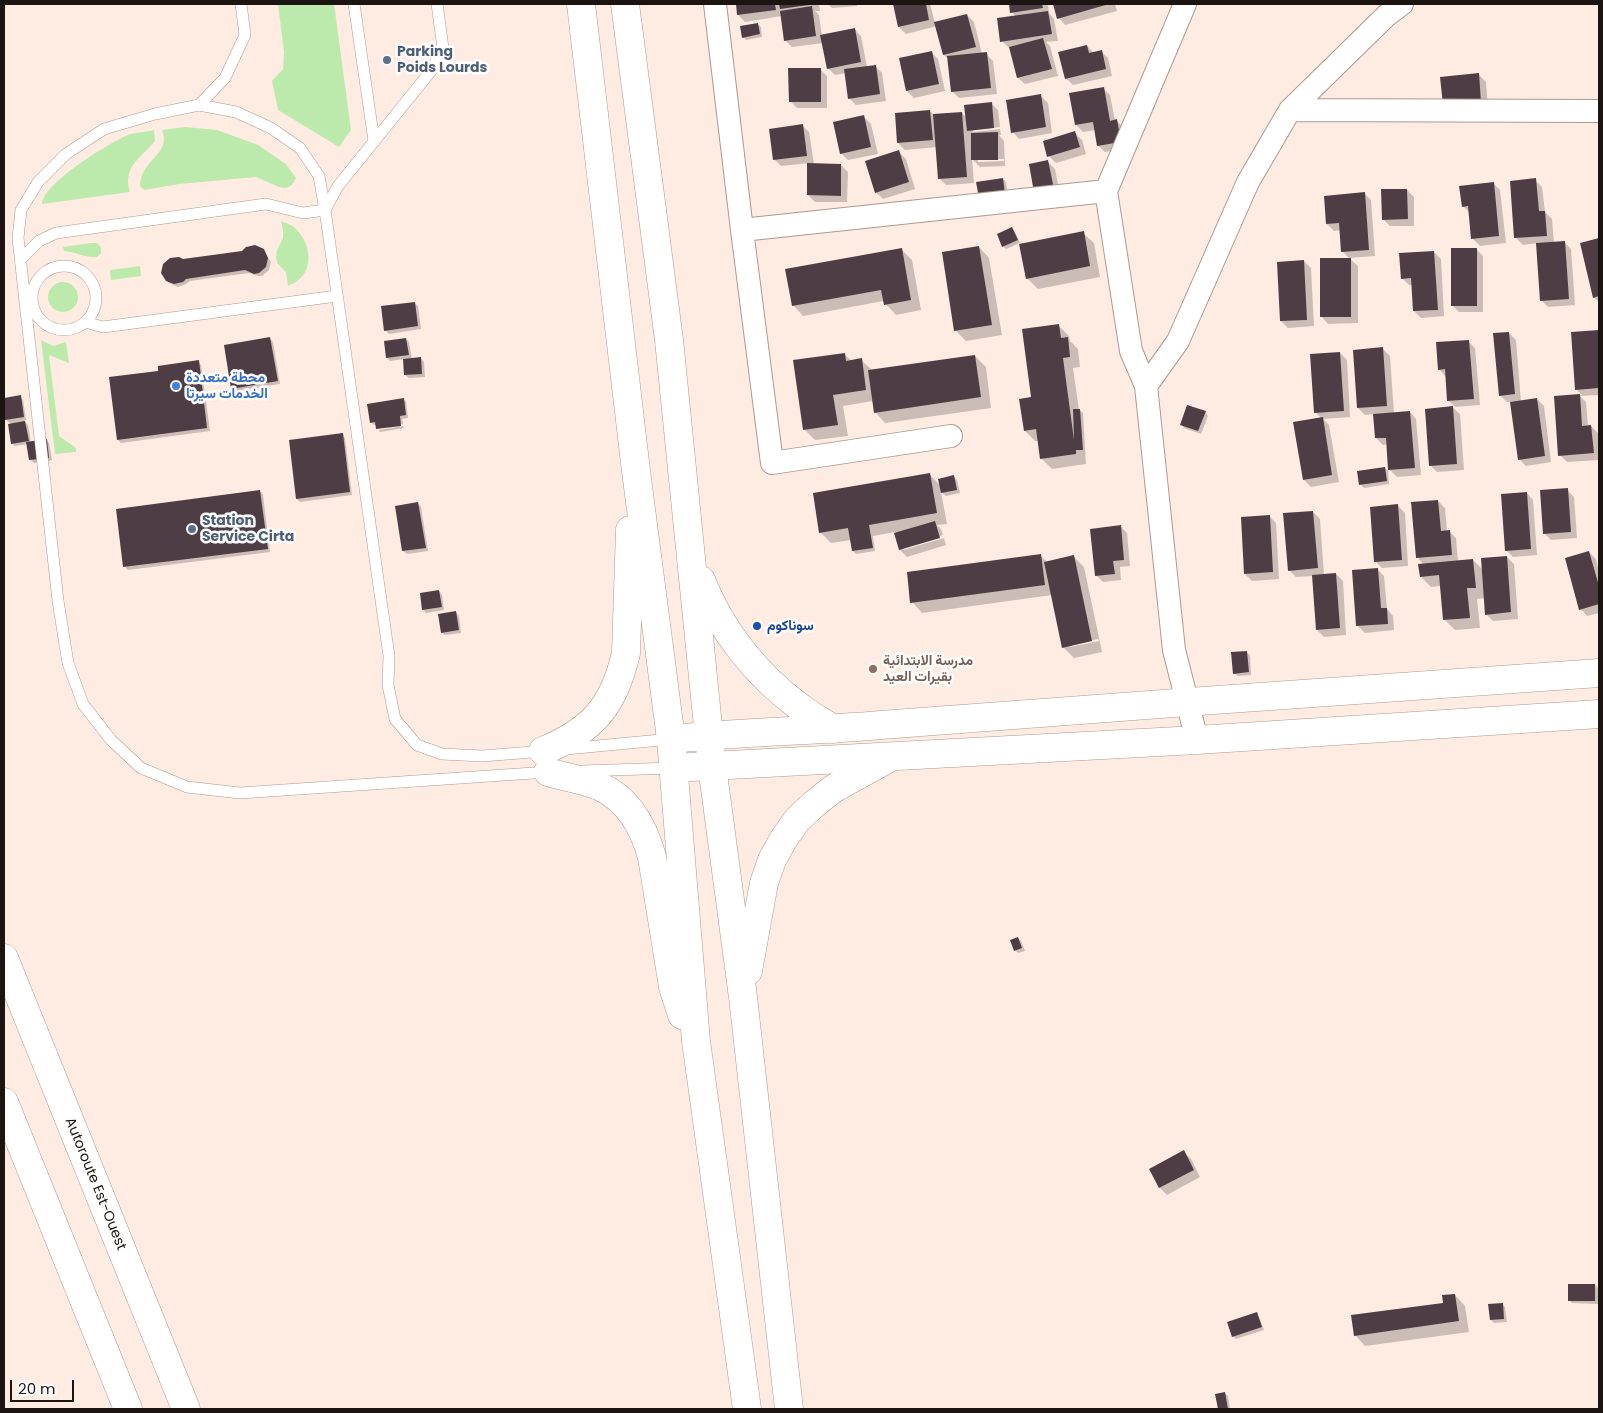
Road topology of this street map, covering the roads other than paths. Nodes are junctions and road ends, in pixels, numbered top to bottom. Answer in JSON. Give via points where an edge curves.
{"nodes":[{"id":1,"x":241,"y":4,"type":"edge"},
{"id":2,"x":354,"y":4,"type":"edge"},
{"id":3,"x":437,"y":4,"type":"edge"},
{"id":4,"x":582,"y":4,"type":"edge"},
{"id":5,"x":625,"y":4,"type":"edge"},
{"id":6,"x":715,"y":4,"type":"edge"},
{"id":7,"x":1185,"y":4,"type":"edge"},
{"id":8,"x":1402,"y":4,"type":"edge"},
{"id":9,"x":199,"y":105,"type":"junction"},
{"id":10,"x":1290,"y":110,"type":"junction"},
{"id":11,"x":1599,"y":111,"type":"edge"},
{"id":12,"x":374,"y":142,"type":"junction"},
{"id":13,"x":1106,"y":191,"type":"junction"},
{"id":14,"x":325,"y":210,"type":"junction"},
{"id":15,"x":742,"y":230,"type":"junction"},
{"id":16,"x":21,"y":266,"type":"junction"},
{"id":17,"x":36,"y":283,"type":"junction"},
{"id":18,"x":337,"y":296,"type":"junction"},
{"id":19,"x":36,"y":315,"type":"junction"},
{"id":20,"x":85,"y":322,"type":"junction"},
{"id":21,"x":28,"y":328,"type":"junction"},
{"id":22,"x":1146,"y":386,"type":"junction"},
{"id":23,"x":951,"y":436,"type":"dead end"},
{"id":24,"x":636,"y":471,"type":"junction"},
{"id":25,"x":692,"y":559,"type":"junction"},
{"id":26,"x":1599,"y":673,"type":"edge"},
{"id":27,"x":1187,"y":701,"type":"junction"},
{"id":28,"x":1599,"y":714,"type":"edge"},
{"id":29,"x":833,"y":729,"type":"junction"},
{"id":30,"x":710,"y":735,"type":"junction"},
{"id":31,"x":671,"y":739,"type":"junction"},
{"id":32,"x":1196,"y":740,"type":"junction"},
{"id":33,"x":891,"y":757,"type":"junction"},
{"id":34,"x":546,"y":762,"type":"junction"},
{"id":35,"x":712,"y":766,"type":"junction"},
{"id":36,"x":673,"y":768,"type":"junction"},
{"id":37,"x":4,"y":958,"type":"edge"},
{"id":38,"x":743,"y":997,"type":"junction"},
{"id":39,"x":696,"y":1042,"type":"junction"},
{"id":40,"x":4,"y":1102,"type":"edge"},
{"id":41,"x":128,"y":1409,"type":"edge"},
{"id":42,"x":186,"y":1409,"type":"edge"},
{"id":43,"x":747,"y":1409,"type":"edge"},
{"id":44,"x":789,"y":1409,"type":"edge"}],
"edges":[{"from":1,"to":9,"type":"lane","via":[[245,34],[226,78]]},
{"from":2,"to":12,"type":"lane"},
{"from":3,"to":12,"type":"lane","via":[[443,48],[431,70]]},
{"from":4,"to":24,"type":"main road"},
{"from":5,"to":25,"type":"main road","via":[[669,340]]},
{"from":6,"to":15,"type":"street"},
{"from":7,"to":13,"type":"street"},
{"from":8,"to":10,"type":"street"},
{"from":9,"to":14,"type":"lane","via":[[236,112],[271,128],[300,148],[319,176]]},
{"from":9,"to":16,"type":"lane","via":[[104,129],[66,154],[38,182],[21,210],[18,238]]},
{"from":10,"to":11,"type":"street"},
{"from":10,"to":22,"type":"street","via":[[1248,182],[1178,341]]},
{"from":12,"to":14,"type":"lane","via":[[338,186]]},
{"from":13,"to":15,"type":"street"},
{"from":13,"to":22,"type":"street","via":[[1131,351]]},
{"from":14,"to":16,"type":"lane","via":[[303,213],[266,204],[56,233],[39,241]]},
{"from":14,"to":18,"type":"lane"},
{"from":15,"to":23,"type":"street","via":[[772,463]]},
{"from":16,"to":17,"type":"lane","via":[[28,279]]},
{"from":16,"to":21,"type":"lane"},
{"from":17,"to":19,"type":"lane","via":[[33,293]]},
{"from":17,"to":20,"type":"lane","via":[[43,274],[61,266],[80,270],[88,277],[96,294],[92,314]]},
{"from":18,"to":20,"type":"lane","via":[[102,327]]},
{"from":18,"to":34,"type":"lane","via":[[395,719],[417,745],[442,754]]},
{"from":19,"to":20,"type":"lane","via":[[44,323],[64,330]]},
{"from":19,"to":21,"type":"lane"},
{"from":21,"to":34,"type":"lane","via":[[58,601],[68,663],[83,704],[111,740],[141,768],[187,787],[240,793]]},
{"from":22,"to":27,"type":"street","via":[[1174,650]]},
{"from":24,"to":31,"type":"main road"},
{"from":24,"to":34,"type":"main road","via":[[626,654],[622,671],[616,688],[596,718]]},
{"from":25,"to":29,"type":"main road","via":[[706,594],[747,658],[772,685]]},
{"from":25,"to":30,"type":"main road"},
{"from":26,"to":27,"type":"main road"},
{"from":27,"to":29,"type":"main road"},
{"from":27,"to":32,"type":"street"},
{"from":28,"to":32,"type":"main road"},
{"from":29,"to":30,"type":"main road"},
{"from":30,"to":31,"type":"main road"},
{"from":30,"to":35,"type":"main road"},
{"from":31,"to":34,"type":"lane"},
{"from":31,"to":36,"type":"main road"},
{"from":32,"to":33,"type":"main road"},
{"from":33,"to":35,"type":"main road"},
{"from":33,"to":38,"type":"main road","via":[[833,789],[797,820],[783,840],[764,882]]},
{"from":34,"to":36,"type":"lane"},
{"from":34,"to":39,"type":"main road","via":[[612,794],[641,827],[652,857],[672,987]]},
{"from":35,"to":36,"type":"main road"},
{"from":35,"to":38,"type":"main road"},
{"from":36,"to":39,"type":"main road"},
{"from":37,"to":42,"type":"main road","name":"Autoroute Est-Ouest"},
{"from":38,"to":44,"type":"main road"},
{"from":39,"to":43,"type":"main road"},
{"from":40,"to":41,"type":"main road"}]}
